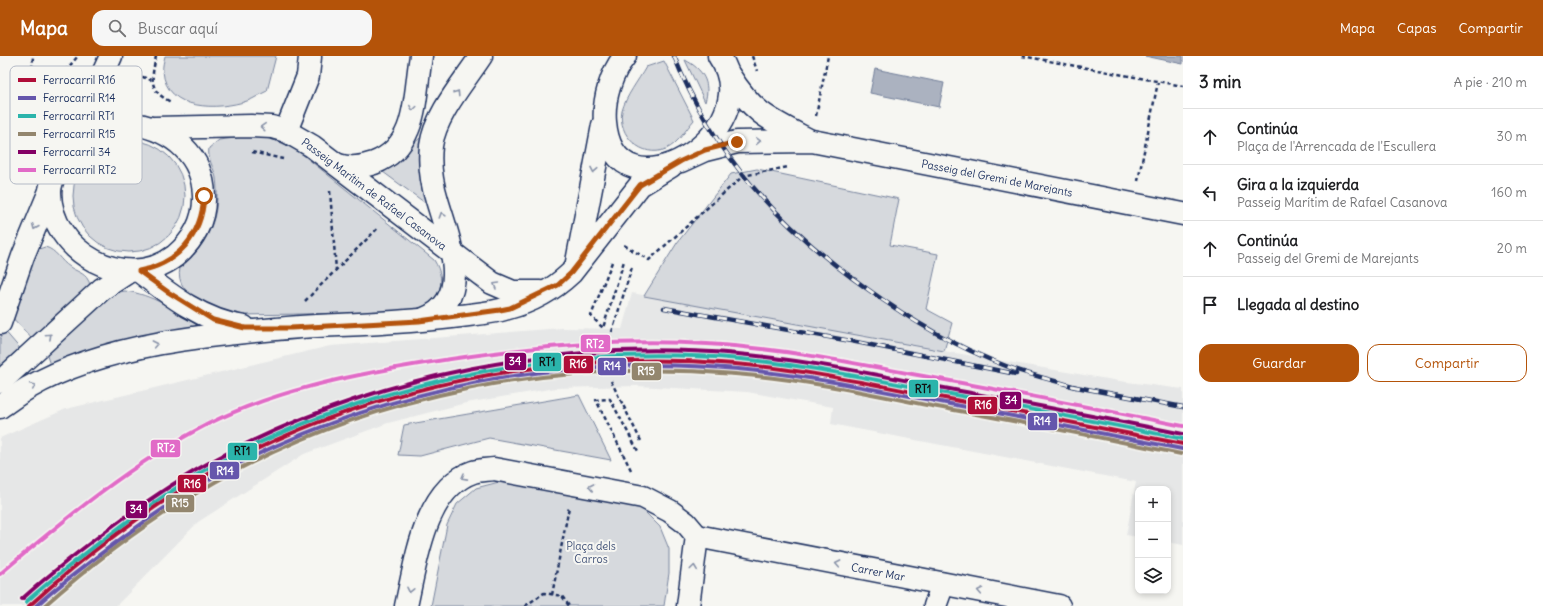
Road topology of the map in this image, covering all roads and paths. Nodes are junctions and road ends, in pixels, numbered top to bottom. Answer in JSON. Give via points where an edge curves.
{"nodes":[{"id":1,"x":33,"y":56,"type":"edge"},
{"id":2,"x":78,"y":56,"type":"edge"},
{"id":3,"x":111,"y":56,"type":"edge"},
{"id":4,"x":156,"y":56,"type":"edge"},
{"id":5,"x":421,"y":56,"type":"edge"},
{"id":6,"x":481,"y":56,"type":"edge"},
{"id":7,"x":828,"y":56,"type":"edge"},
{"id":8,"x":1022,"y":56,"type":"edge"},
{"id":9,"x":310,"y":57,"type":"dead end"},
{"id":10,"x":622,"y":60,"type":"edge"},
{"id":11,"x":724,"y":65,"type":"edge"},
{"id":12,"x":32,"y":66,"type":"edge"},
{"id":13,"x":70,"y":66,"type":"edge"},
{"id":14,"x":106,"y":66,"type":"edge"},
{"id":15,"x":151,"y":80,"type":"dead end"},
{"id":16,"x":1158,"y":82,"type":"junction"},
{"id":17,"x":1183,"y":86,"type":"edge"},
{"id":18,"x":604,"y":118,"type":"junction"},
{"id":19,"x":816,"y":118,"type":"dead end"},
{"id":20,"x":142,"y":126,"type":"edge"},
{"id":21,"x":153,"y":128,"type":"junction"},
{"id":22,"x":286,"y":131,"type":"junction"},
{"id":23,"x":812,"y":141,"type":"junction"},
{"id":24,"x":247,"y":151,"type":"dead end"},
{"id":25,"x":284,"y":160,"type":"dead end"},
{"id":26,"x":676,"y":163,"type":"junction"},
{"id":27,"x":338,"y":165,"type":"junction"},
{"id":28,"x":792,"y":167,"type":"dead end"},
{"id":29,"x":53,"y":184,"type":"edge"},
{"id":30,"x":325,"y":186,"type":"dead end"},
{"id":31,"x":1136,"y":187,"type":"dead end"},
{"id":32,"x":50,"y":191,"type":"junction"},
{"id":33,"x":1183,"y":214,"type":"edge"},
{"id":34,"x":382,"y":224,"type":"dead end"},
{"id":35,"x":621,"y":243,"type":"dead end"},
{"id":36,"x":452,"y":253,"type":"junction"},
{"id":37,"x":615,"y":255,"type":"dead end"},
{"id":38,"x":624,"y":261,"type":"dead end"},
{"id":39,"x":632,"y":267,"type":"dead end"},
{"id":40,"x":576,"y":268,"type":"junction"},
{"id":41,"x":336,"y":270,"type":"junction"},
{"id":42,"x":133,"y":271,"type":"junction"},
{"id":43,"x":547,"y":291,"type":"junction"},
{"id":44,"x":300,"y":306,"type":"dead end"},
{"id":45,"x":419,"y":321,"type":"junction"},
{"id":46,"x":0,"y":323,"type":"edge"},
{"id":47,"x":291,"y":328,"type":"junction"},
{"id":48,"x":612,"y":332,"type":"dead end"},
{"id":49,"x":611,"y":381,"type":"dead end"},
{"id":50,"x":0,"y":382,"type":"edge"},
{"id":51,"x":0,"y":407,"type":"edge"},
{"id":52,"x":641,"y":441,"type":"dead end"},
{"id":53,"x":639,"y":452,"type":"dead end"},
{"id":54,"x":634,"y":475,"type":"dead end"},
{"id":55,"x":574,"y":484,"type":"junction"},
{"id":56,"x":698,"y":536,"type":"junction"},
{"id":57,"x":943,"y":584,"type":"junction"},
{"id":58,"x":552,"y":595,"type":"junction"},
{"id":59,"x":406,"y":606,"type":"edge"},
{"id":60,"x":525,"y":606,"type":"edge"},
{"id":61,"x":569,"y":606,"type":"edge"},
{"id":62,"x":688,"y":606,"type":"edge"},
{"id":63,"x":935,"y":606,"type":"edge"},
{"id":64,"x":1059,"y":606,"type":"edge"}],
"edges":[{"from":1,"to":12,"type":"path"},
{"from":2,"to":13,"type":"path"},
{"from":3,"to":14,"type":"street"},
{"from":4,"to":15,"type":"path"},
{"from":5,"to":27,"type":"street","one_way":true,"via":[[411,122],[403,140],[382,160],[356,168]]},
{"from":36,"to":6,"type":"street","one_way":true,"via":[[434,186],[431,147],[440,118]]},
{"from":7,"to":19,"type":"path"},
{"from":8,"to":16,"type":"path"},
{"from":9,"to":22,"type":"street","via":[[308,76]]},
{"from":10,"to":18,"type":"street","via":[[608,91]]},
{"from":11,"to":23,"type":"street","name":"Passeig del Gremi de Marejants","via":[[741,94],[756,111],[774,123]]},
{"from":11,"to":26,"type":"street","via":[[730,99],[726,113],[704,144]]},
{"from":16,"to":17,"type":"path"},
{"from":16,"to":31,"type":"path"},
{"from":18,"to":26,"type":"street","via":[[606,137],[610,146],[626,163],[648,170]]},
{"from":18,"to":40,"type":"street","one_way":true},
{"from":20,"to":21,"type":"street"},
{"from":22,"to":21,"type":"street","name":"Passeig Marítim de Rafael Casanova","one_way":true,"via":[[251,126]]},
{"from":21,"to":42,"type":"street","via":[[172,137],[192,157],[203,184],[203,210],[192,238],[182,250],[158,266]]},
{"from":22,"to":27,"type":"street","name":"Passeig Marítim de Rafael Casanova"},
{"from":26,"to":23,"type":"street","name":"Passeig del Gremi de Marejants","one_way":true,"via":[[705,150],[737,142]]},
{"from":23,"to":33,"type":"street","name":"Passeig del Gremi de Marejants"},
{"from":24,"to":25,"type":"path"},
{"from":26,"to":40,"type":"street","name":"Passeig Marítim de Rafael Casanova","via":[[640,185]]},
{"from":27,"to":36,"type":"street","name":"Passeig Marítim de Rafael Casanova"},
{"from":28,"to":35,"type":"path","via":[[743,176],[649,260]]},
{"from":29,"to":32,"type":"street"},
{"from":30,"to":41,"type":"path","via":[[330,190]]},
{"from":32,"to":42,"type":"street","via":[[52,209],[57,222],[77,249],[89,260],[108,268]]},
{"from":32,"to":46,"type":"street","one_way":true,"via":[[23,256]]},
{"from":34,"to":41,"type":"path"},
{"from":43,"to":36,"type":"street","name":"Passeig Marítim de Rafael Casanova","one_way":true,"via":[[523,293],[502,288]]},
{"from":36,"to":45,"type":"street","name":"Passeig Marítim de Rafael Casanova","via":[[454,280],[449,298],[444,307]]},
{"from":37,"to":38,"type":"path","via":[[591,316],[604,328]]},
{"from":39,"to":48,"type":"path"},
{"from":40,"to":43,"type":"street","name":"Passeig Marítim de Rafael Casanova","via":[[558,285]]},
{"from":41,"to":44,"type":"path"},
{"from":42,"to":47,"type":"street","name":"Passeig Marítim de Rafael Casanova","via":[[213,320],[245,328]]},
{"from":50,"to":42,"type":"street","one_way":true,"via":[[102,289]]},
{"from":43,"to":45,"type":"street","name":"Passeig Marítim de Rafael Casanova","via":[[510,308]]},
{"from":45,"to":47,"type":"street","name":"Passeig Marítim de Rafael Casanova"},
{"from":51,"to":47,"type":"street","name":"Passeig Marítim de Rafael Casanova","one_way":true,"via":[[28,388],[105,356],[155,344]]},
{"from":49,"to":52,"type":"path"},
{"from":53,"to":54,"type":"path","via":[[610,399],[596,400]]},
{"from":56,"to":55,"type":"street","one_way":true,"via":[[670,511],[643,497]]},
{"from":55,"to":58,"type":"path"},
{"from":55,"to":59,"type":"street","one_way":true,"via":[[494,469],[473,472],[456,482],[440,498],[421,537]]},
{"from":57,"to":56,"type":"street","name":"Carrer Mar","one_way":true},
{"from":62,"to":56,"type":"street","one_way":true},
{"from":57,"to":63,"type":"street"},
{"from":64,"to":57,"type":"street","name":"Carrer Mar","one_way":true},
{"from":58,"to":60,"type":"path","via":[[544,593]]},
{"from":58,"to":61,"type":"path","via":[[562,596]]}]}
